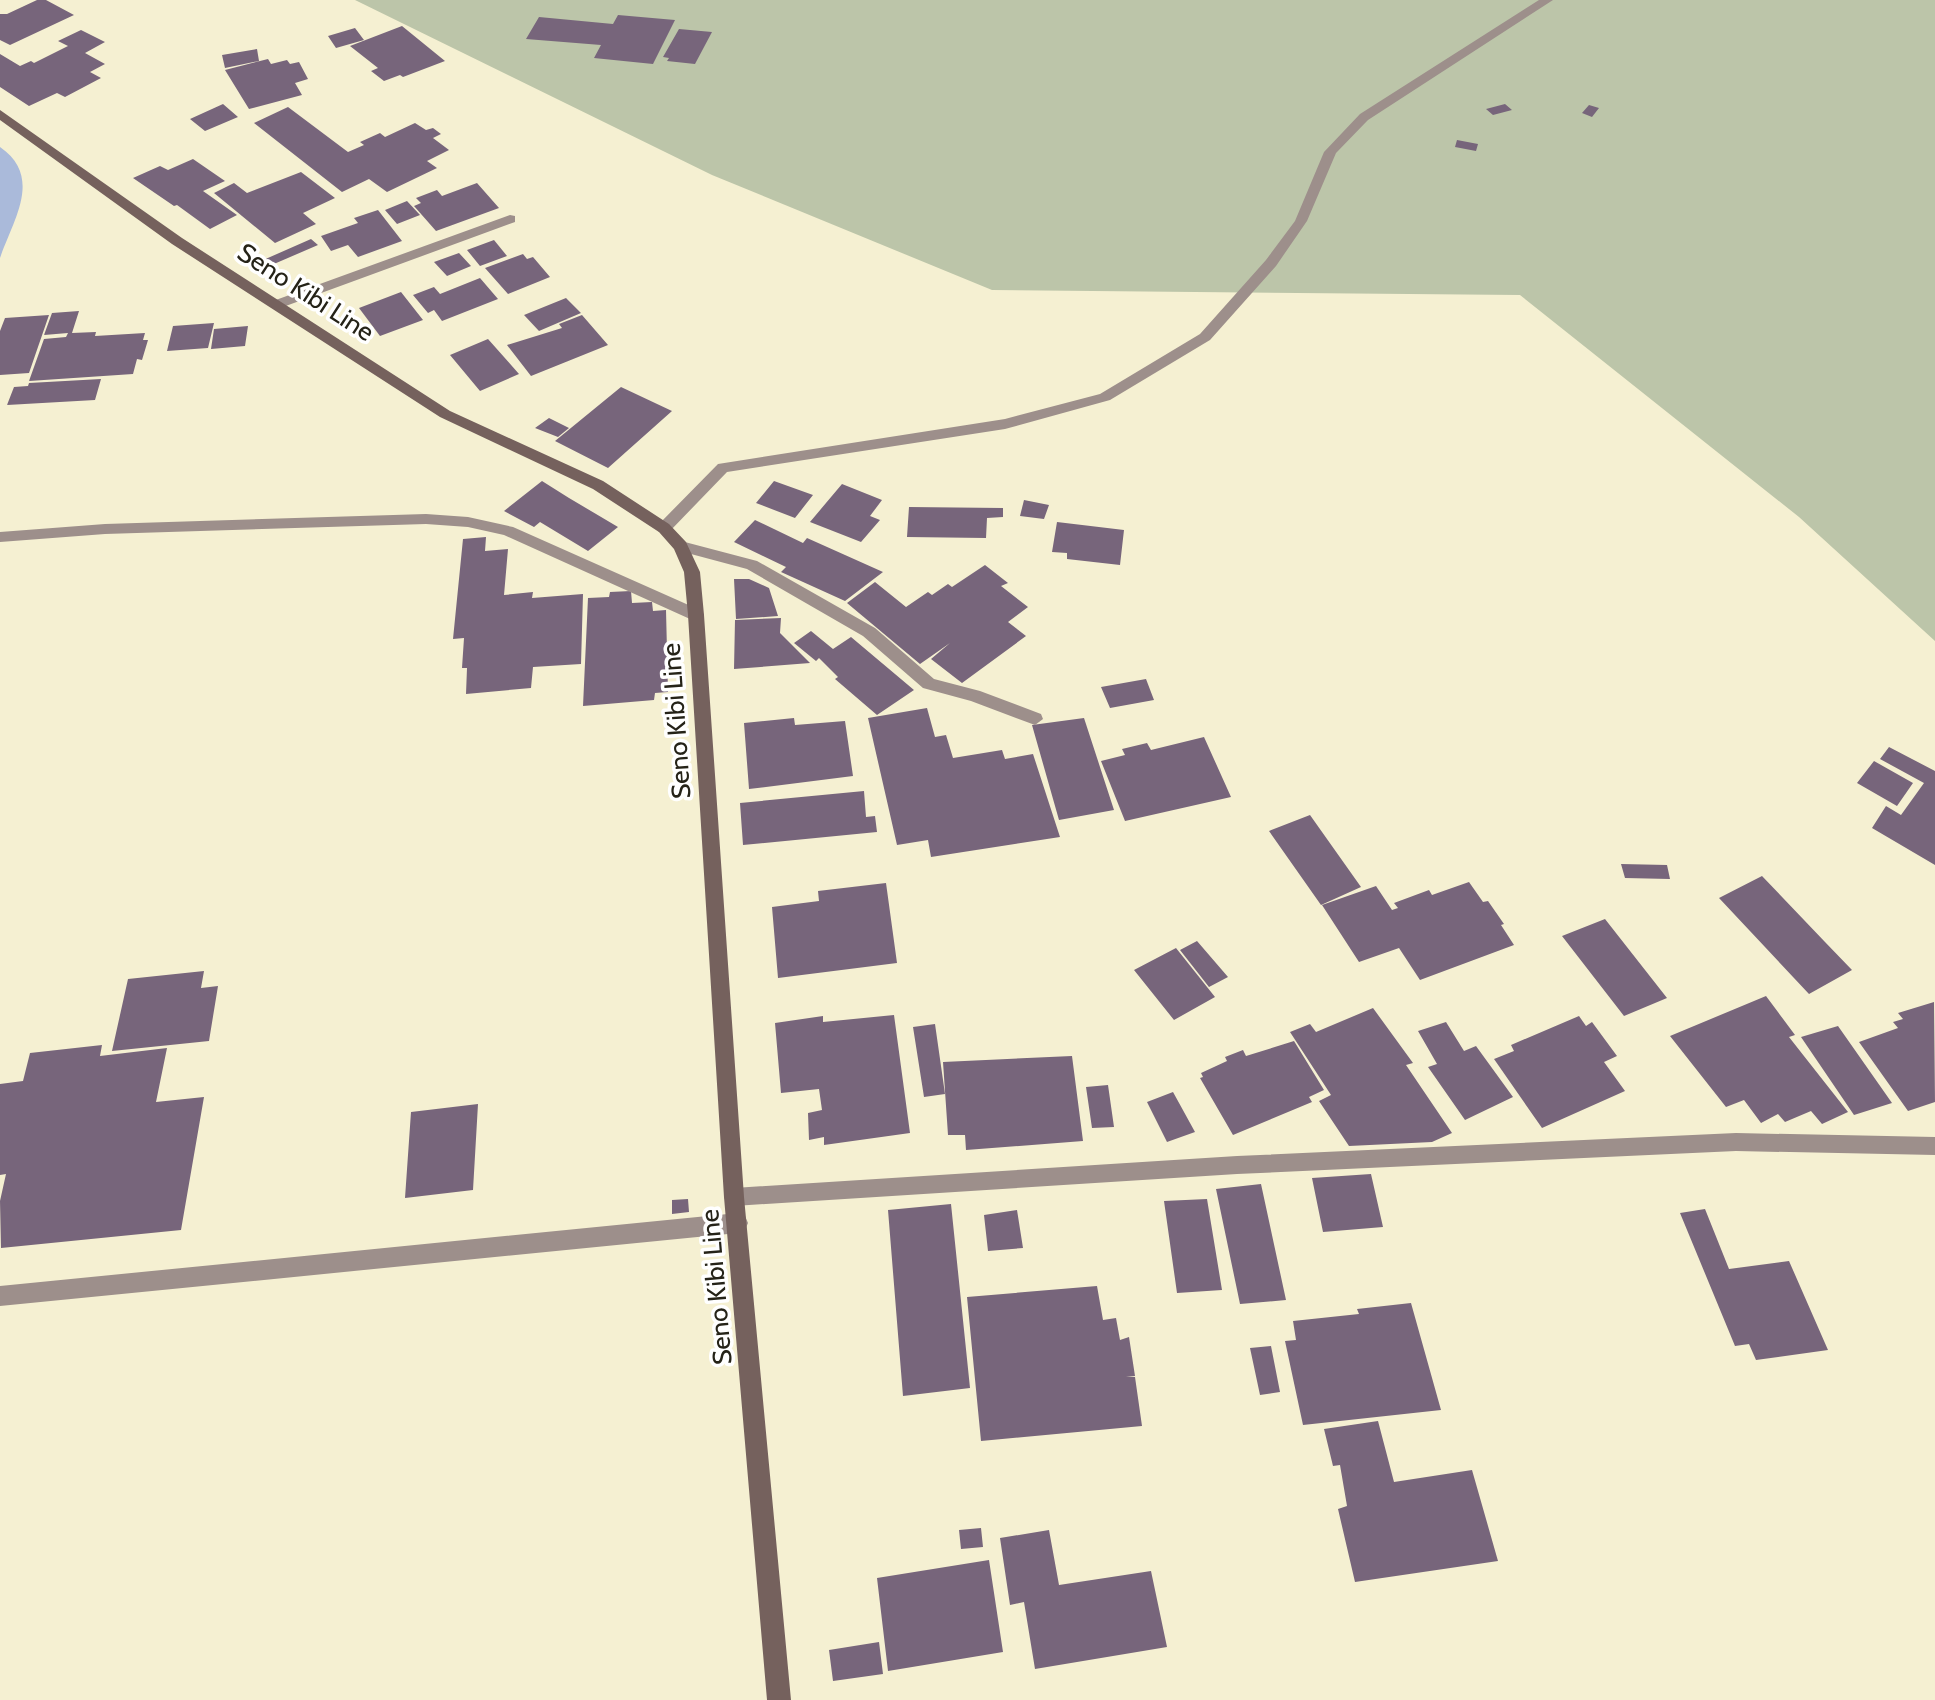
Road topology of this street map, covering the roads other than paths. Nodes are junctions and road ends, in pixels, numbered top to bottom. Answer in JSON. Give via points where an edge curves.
{"nodes":[{"id":1,"x":1547,"y":0,"type":"edge"},
{"id":2,"x":0,"y":114,"type":"edge"},
{"id":3,"x":510,"y":219,"type":"dead end"},
{"id":4,"x":278,"y":304,"type":"junction"},
{"id":5,"x":664,"y":528,"type":"junction"},
{"id":6,"x":0,"y":537,"type":"edge"},
{"id":7,"x":681,"y":546,"type":"junction"},
{"id":8,"x":696,"y":615,"type":"junction"},
{"id":9,"x":1035,"y":719,"type":"dead end"},
{"id":10,"x":1935,"y":1146,"type":"edge"},
{"id":11,"x":734,"y":1197,"type":"junction"},
{"id":12,"x":738,"y":1223,"type":"junction"},
{"id":13,"x":0,"y":1296,"type":"edge"},
{"id":14,"x":779,"y":1700,"type":"edge"}],
"edges":[{"from":1,"to":5,"type":"street","via":[[1364,117],[1330,152],[1294,232],[1205,338],[1105,397],[1005,424],[723,468]]},
{"from":2,"to":4,"type":"main road","name":"Seno Kibi Line","via":[[177,241]]},
{"from":3,"to":4,"type":"street"},
{"from":4,"to":5,"type":"main road","name":"Seno Kibi Line","via":[[445,414],[598,485]]},
{"from":5,"to":7,"type":"main road","name":"Seno Kibi Line"},
{"from":6,"to":8,"type":"street","via":[[105,529],[426,519],[468,522],[508,531]]},
{"from":7,"to":8,"type":"main road","name":"Seno Kibi Line","via":[[692,572]]},
{"from":7,"to":9,"type":"street","via":[[752,565],[869,632],[929,684],[974,695]]},
{"from":8,"to":11,"type":"main road","name":"Seno Kibi Line"},
{"from":10,"to":11,"type":"street","via":[[1722,1143],[1237,1165]]},
{"from":11,"to":12,"type":"main road","name":"Seno Kibi Line"},
{"from":12,"to":13,"type":"street"},
{"from":12,"to":14,"type":"main road","name":"Seno Kibi Line"}]}
